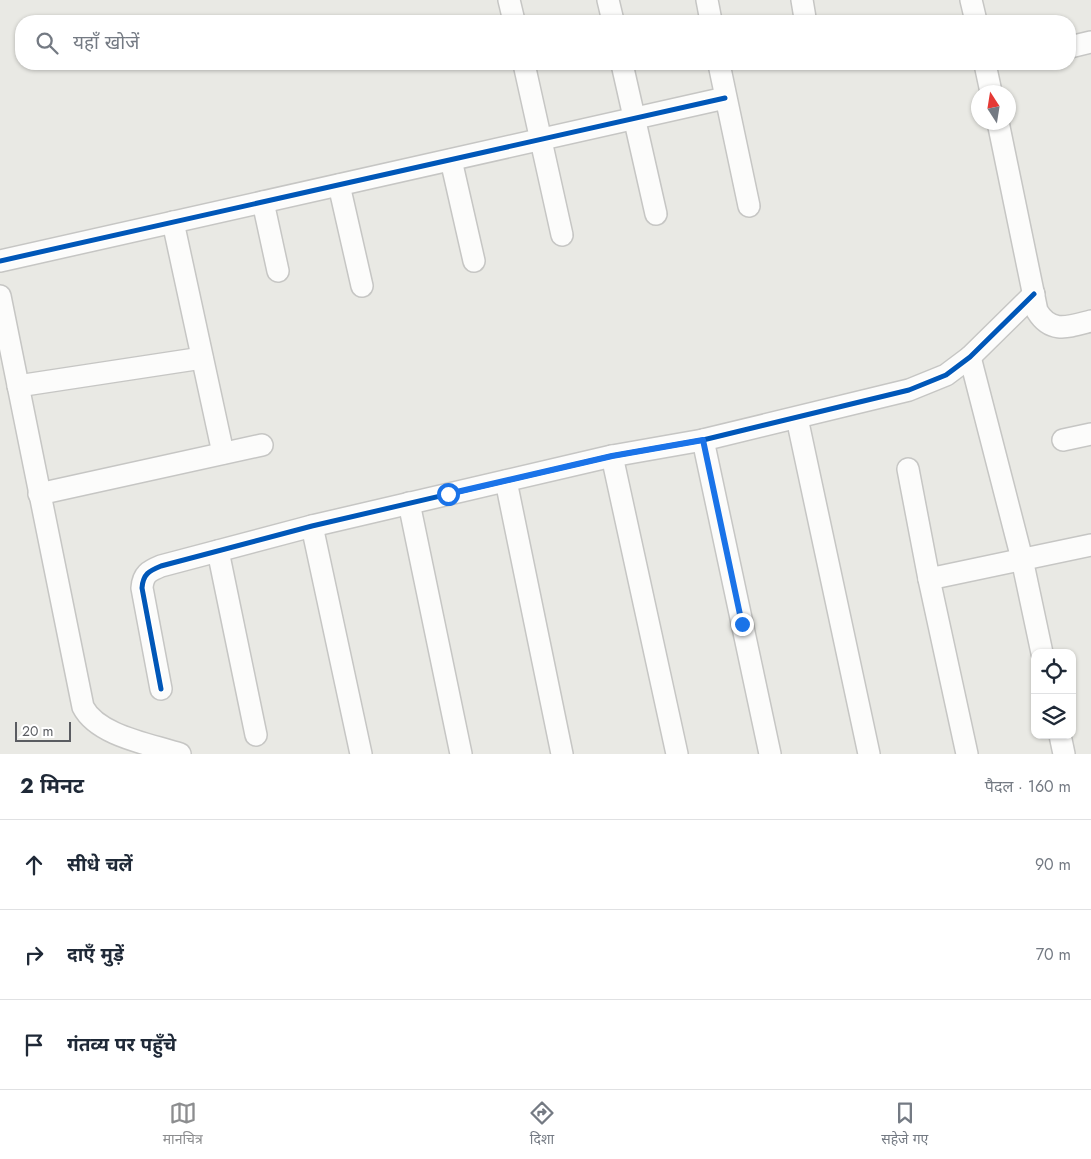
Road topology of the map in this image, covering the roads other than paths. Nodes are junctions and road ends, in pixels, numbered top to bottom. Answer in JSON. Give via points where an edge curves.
{"nodes":[{"id":1,"x":509,"y":0,"type":"edge"},
{"id":2,"x":608,"y":0,"type":"edge"},
{"id":3,"x":707,"y":0,"type":"edge"},
{"id":4,"x":971,"y":0,"type":"edge"},
{"id":5,"x":513,"y":15,"type":"edge"},
{"id":6,"x":612,"y":15,"type":"edge"},
{"id":7,"x":710,"y":15,"type":"edge"},
{"id":8,"x":975,"y":15,"type":"edge"},
{"id":9,"x":1091,"y":42,"type":"edge"},
{"id":10,"x":1076,"y":46,"type":"edge"},
{"id":11,"x":525,"y":70,"type":"edge"},
{"id":12,"x":623,"y":70,"type":"edge"},
{"id":13,"x":720,"y":70,"type":"edge"},
{"id":14,"x":988,"y":70,"type":"edge"},
{"id":15,"x":990,"y":85,"type":"edge"},
{"id":16,"x":725,"y":98,"type":"junction"},
{"id":17,"x":634,"y":118,"type":"junction"},
{"id":18,"x":1000,"y":130,"type":"edge"},
{"id":19,"x":541,"y":139,"type":"junction"},
{"id":20,"x":451,"y":160,"type":"junction"},
{"id":21,"x":339,"y":185,"type":"junction"},
{"id":22,"x":264,"y":202,"type":"junction"},
{"id":23,"x":749,"y":206,"type":"dead end"},
{"id":24,"x":656,"y":214,"type":"dead end"},
{"id":25,"x":173,"y":222,"type":"junction"},
{"id":26,"x":562,"y":236,"type":"dead end"},
{"id":27,"x":0,"y":261,"type":"edge"},
{"id":28,"x":474,"y":261,"type":"dead end"},
{"id":29,"x":278,"y":271,"type":"dead end"},
{"id":30,"x":362,"y":286,"type":"dead end"},
{"id":31,"x":1034,"y":294,"type":"junction"},
{"id":32,"x":0,"y":296,"type":"edge"},
{"id":33,"x":1091,"y":321,"type":"edge"},
{"id":34,"x":970,"y":357,"type":"junction"},
{"id":35,"x":202,"y":358,"type":"junction"},
{"id":36,"x":18,"y":386,"type":"junction"},
{"id":37,"x":797,"y":418,"type":"junction"},
{"id":38,"x":1091,"y":434,"type":"edge"},
{"id":39,"x":703,"y":440,"type":"junction"},
{"id":40,"x":1063,"y":440,"type":"dead end"},
{"id":41,"x":262,"y":444,"type":"dead end"},
{"id":42,"x":223,"y":453,"type":"junction"},
{"id":43,"x":612,"y":456,"type":"junction"},
{"id":44,"x":908,"y":469,"type":"dead end"},
{"id":45,"x":506,"y":481,"type":"junction"},
{"id":46,"x":40,"y":494,"type":"junction"},
{"id":47,"x":409,"y":503,"type":"junction"},
{"id":48,"x":312,"y":526,"type":"junction"},
{"id":49,"x":1091,"y":545,"type":"edge"},
{"id":50,"x":218,"y":551,"type":"junction"},
{"id":51,"x":1022,"y":559,"type":"junction"},
{"id":52,"x":929,"y":578,"type":"junction"},
{"id":53,"x":1041,"y":649,"type":"edge"},
{"id":54,"x":161,"y":689,"type":"dead end"},
{"id":55,"x":256,"y":735,"type":"dead end"},
{"id":56,"x":1061,"y":739,"type":"edge"},
{"id":57,"x":180,"y":754,"type":"edge"},
{"id":58,"x":361,"y":754,"type":"edge"},
{"id":59,"x":461,"y":754,"type":"edge"},
{"id":60,"x":562,"y":754,"type":"edge"},
{"id":61,"x":677,"y":754,"type":"edge"},
{"id":62,"x":770,"y":754,"type":"edge"},
{"id":63,"x":869,"y":754,"type":"edge"},
{"id":64,"x":967,"y":754,"type":"edge"},
{"id":65,"x":1064,"y":754,"type":"edge"}],
"edges":[{"from":1,"to":5,"type":"street"},
{"from":2,"to":6,"type":"street"},
{"from":3,"to":7,"type":"street"},
{"from":4,"to":8,"type":"street"},
{"from":9,"to":10,"type":"street"},
{"from":11,"to":19,"type":"street"},
{"from":12,"to":17,"type":"street"},
{"from":13,"to":16,"type":"street"},
{"from":14,"to":15,"type":"street"},
{"from":16,"to":17,"type":"street"},
{"from":16,"to":23,"type":"street"},
{"from":17,"to":19,"type":"street"},
{"from":17,"to":24,"type":"street"},
{"from":18,"to":31,"type":"street"},
{"from":19,"to":20,"type":"street"},
{"from":19,"to":26,"type":"street"},
{"from":20,"to":21,"type":"street"},
{"from":20,"to":28,"type":"street"},
{"from":21,"to":22,"type":"street"},
{"from":21,"to":30,"type":"street"},
{"from":22,"to":25,"type":"street"},
{"from":22,"to":29,"type":"street"},
{"from":25,"to":27,"type":"street"},
{"from":25,"to":35,"type":"street"},
{"from":31,"to":33,"type":"street","via":[[1037,311],[1044,323],[1065,326]]},
{"from":31,"to":34,"type":"street"},
{"from":32,"to":36,"type":"street"},
{"from":34,"to":37,"type":"street","via":[[946,375],[909,390]]},
{"from":34,"to":51,"type":"street"},
{"from":35,"to":36,"type":"street"},
{"from":35,"to":42,"type":"street"},
{"from":36,"to":46,"type":"street"},
{"from":37,"to":39,"type":"street"},
{"from":37,"to":63,"type":"street"},
{"from":38,"to":40,"type":"street"},
{"from":39,"to":43,"type":"street"},
{"from":39,"to":62,"type":"street"},
{"from":41,"to":42,"type":"street"},
{"from":42,"to":46,"type":"street"},
{"from":43,"to":45,"type":"street"},
{"from":43,"to":61,"type":"street"},
{"from":44,"to":52,"type":"street"},
{"from":45,"to":47,"type":"street"},
{"from":45,"to":60,"type":"street"},
{"from":46,"to":57,"type":"street","via":[[83,707],[88,717],[112,732]]},
{"from":47,"to":48,"type":"street"},
{"from":47,"to":59,"type":"street"},
{"from":48,"to":50,"type":"street"},
{"from":48,"to":58,"type":"street"},
{"from":49,"to":51,"type":"street"},
{"from":50,"to":54,"type":"street","via":[[161,566],[148,572],[143,579]]},
{"from":50,"to":55,"type":"street"},
{"from":51,"to":52,"type":"street"},
{"from":51,"to":53,"type":"street"},
{"from":52,"to":64,"type":"street"},
{"from":56,"to":65,"type":"street"}]}
